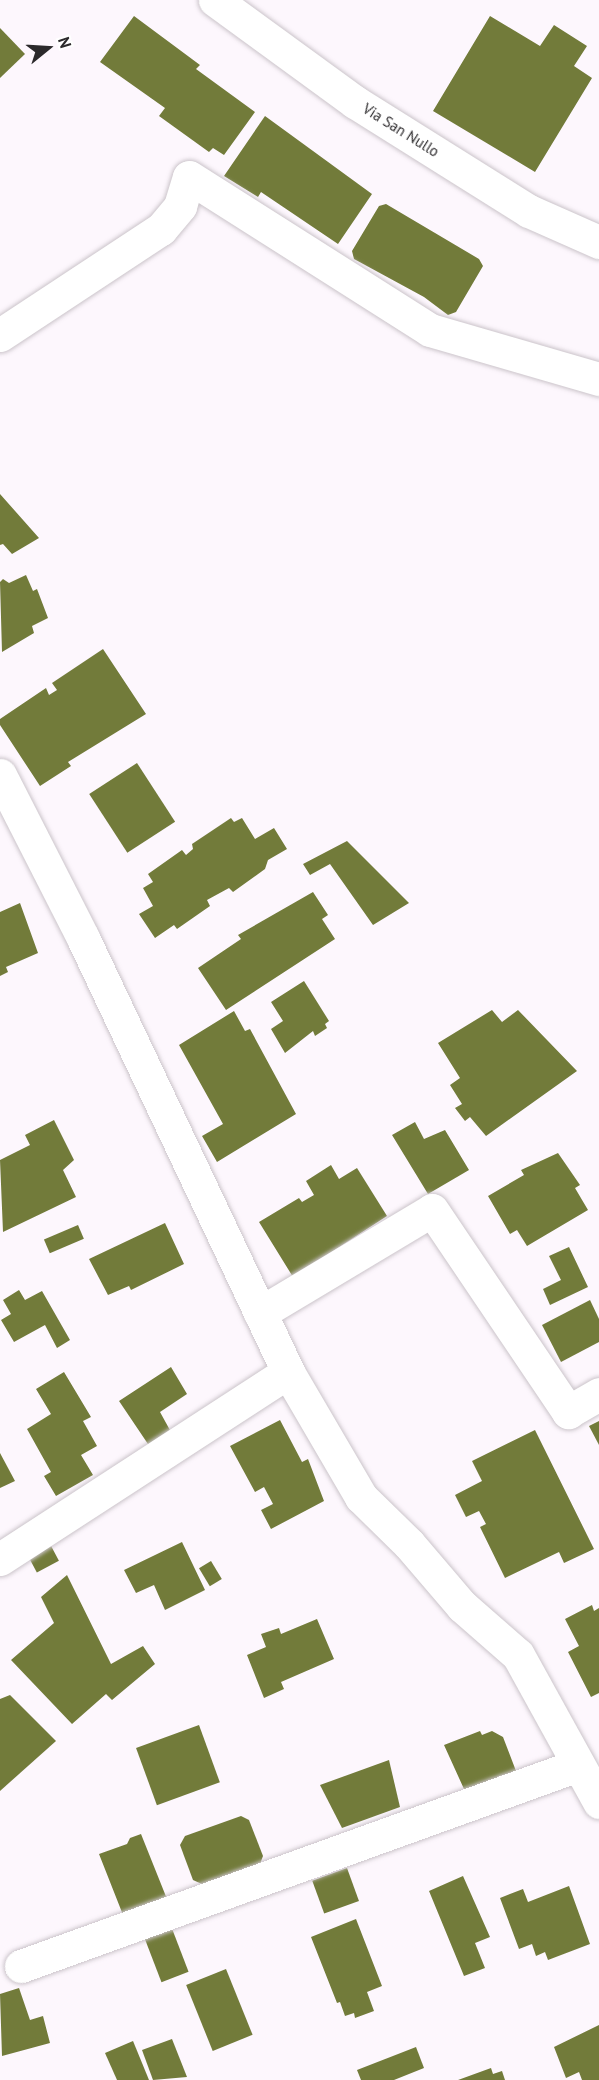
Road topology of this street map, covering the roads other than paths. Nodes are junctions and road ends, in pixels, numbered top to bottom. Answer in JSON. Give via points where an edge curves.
{"nodes":[{"id":1,"x":215,"y":0,"type":"edge"},
{"id":2,"x":599,"y":242,"type":"edge"},
{"id":3,"x":0,"y":335,"type":"edge"},
{"id":4,"x":599,"y":379,"type":"edge"},
{"id":5,"x":0,"y":775,"type":"edge"},
{"id":6,"x":260,"y":1314,"type":"junction"},
{"id":7,"x":288,"y":1372,"type":"junction"},
{"id":8,"x":599,"y":1394,"type":"edge"},
{"id":9,"x":0,"y":1559,"type":"edge"},
{"id":10,"x":578,"y":1765,"type":"junction"},
{"id":11,"x":599,"y":1802,"type":"edge"},
{"id":12,"x":21,"y":1966,"type":"dead end"}],
"edges":[{"from":1,"to":2,"type":"street","name":"Via San Nullo","via":[[355,102],[529,211]]},
{"from":3,"to":4,"type":"street","via":[[161,230],[180,206],[189,177],[430,330]]},
{"from":5,"to":6,"type":"street","via":[[83,938]]},
{"from":6,"to":7,"type":"street"},
{"from":6,"to":8,"type":"street","via":[[432,1210],[568,1412]]},
{"from":7,"to":9,"type":"street"},
{"from":7,"to":10,"type":"street","via":[[361,1497],[409,1544],[462,1606],[518,1655]]},
{"from":10,"to":11,"type":"street"},
{"from":10,"to":12,"type":"street"}]}
